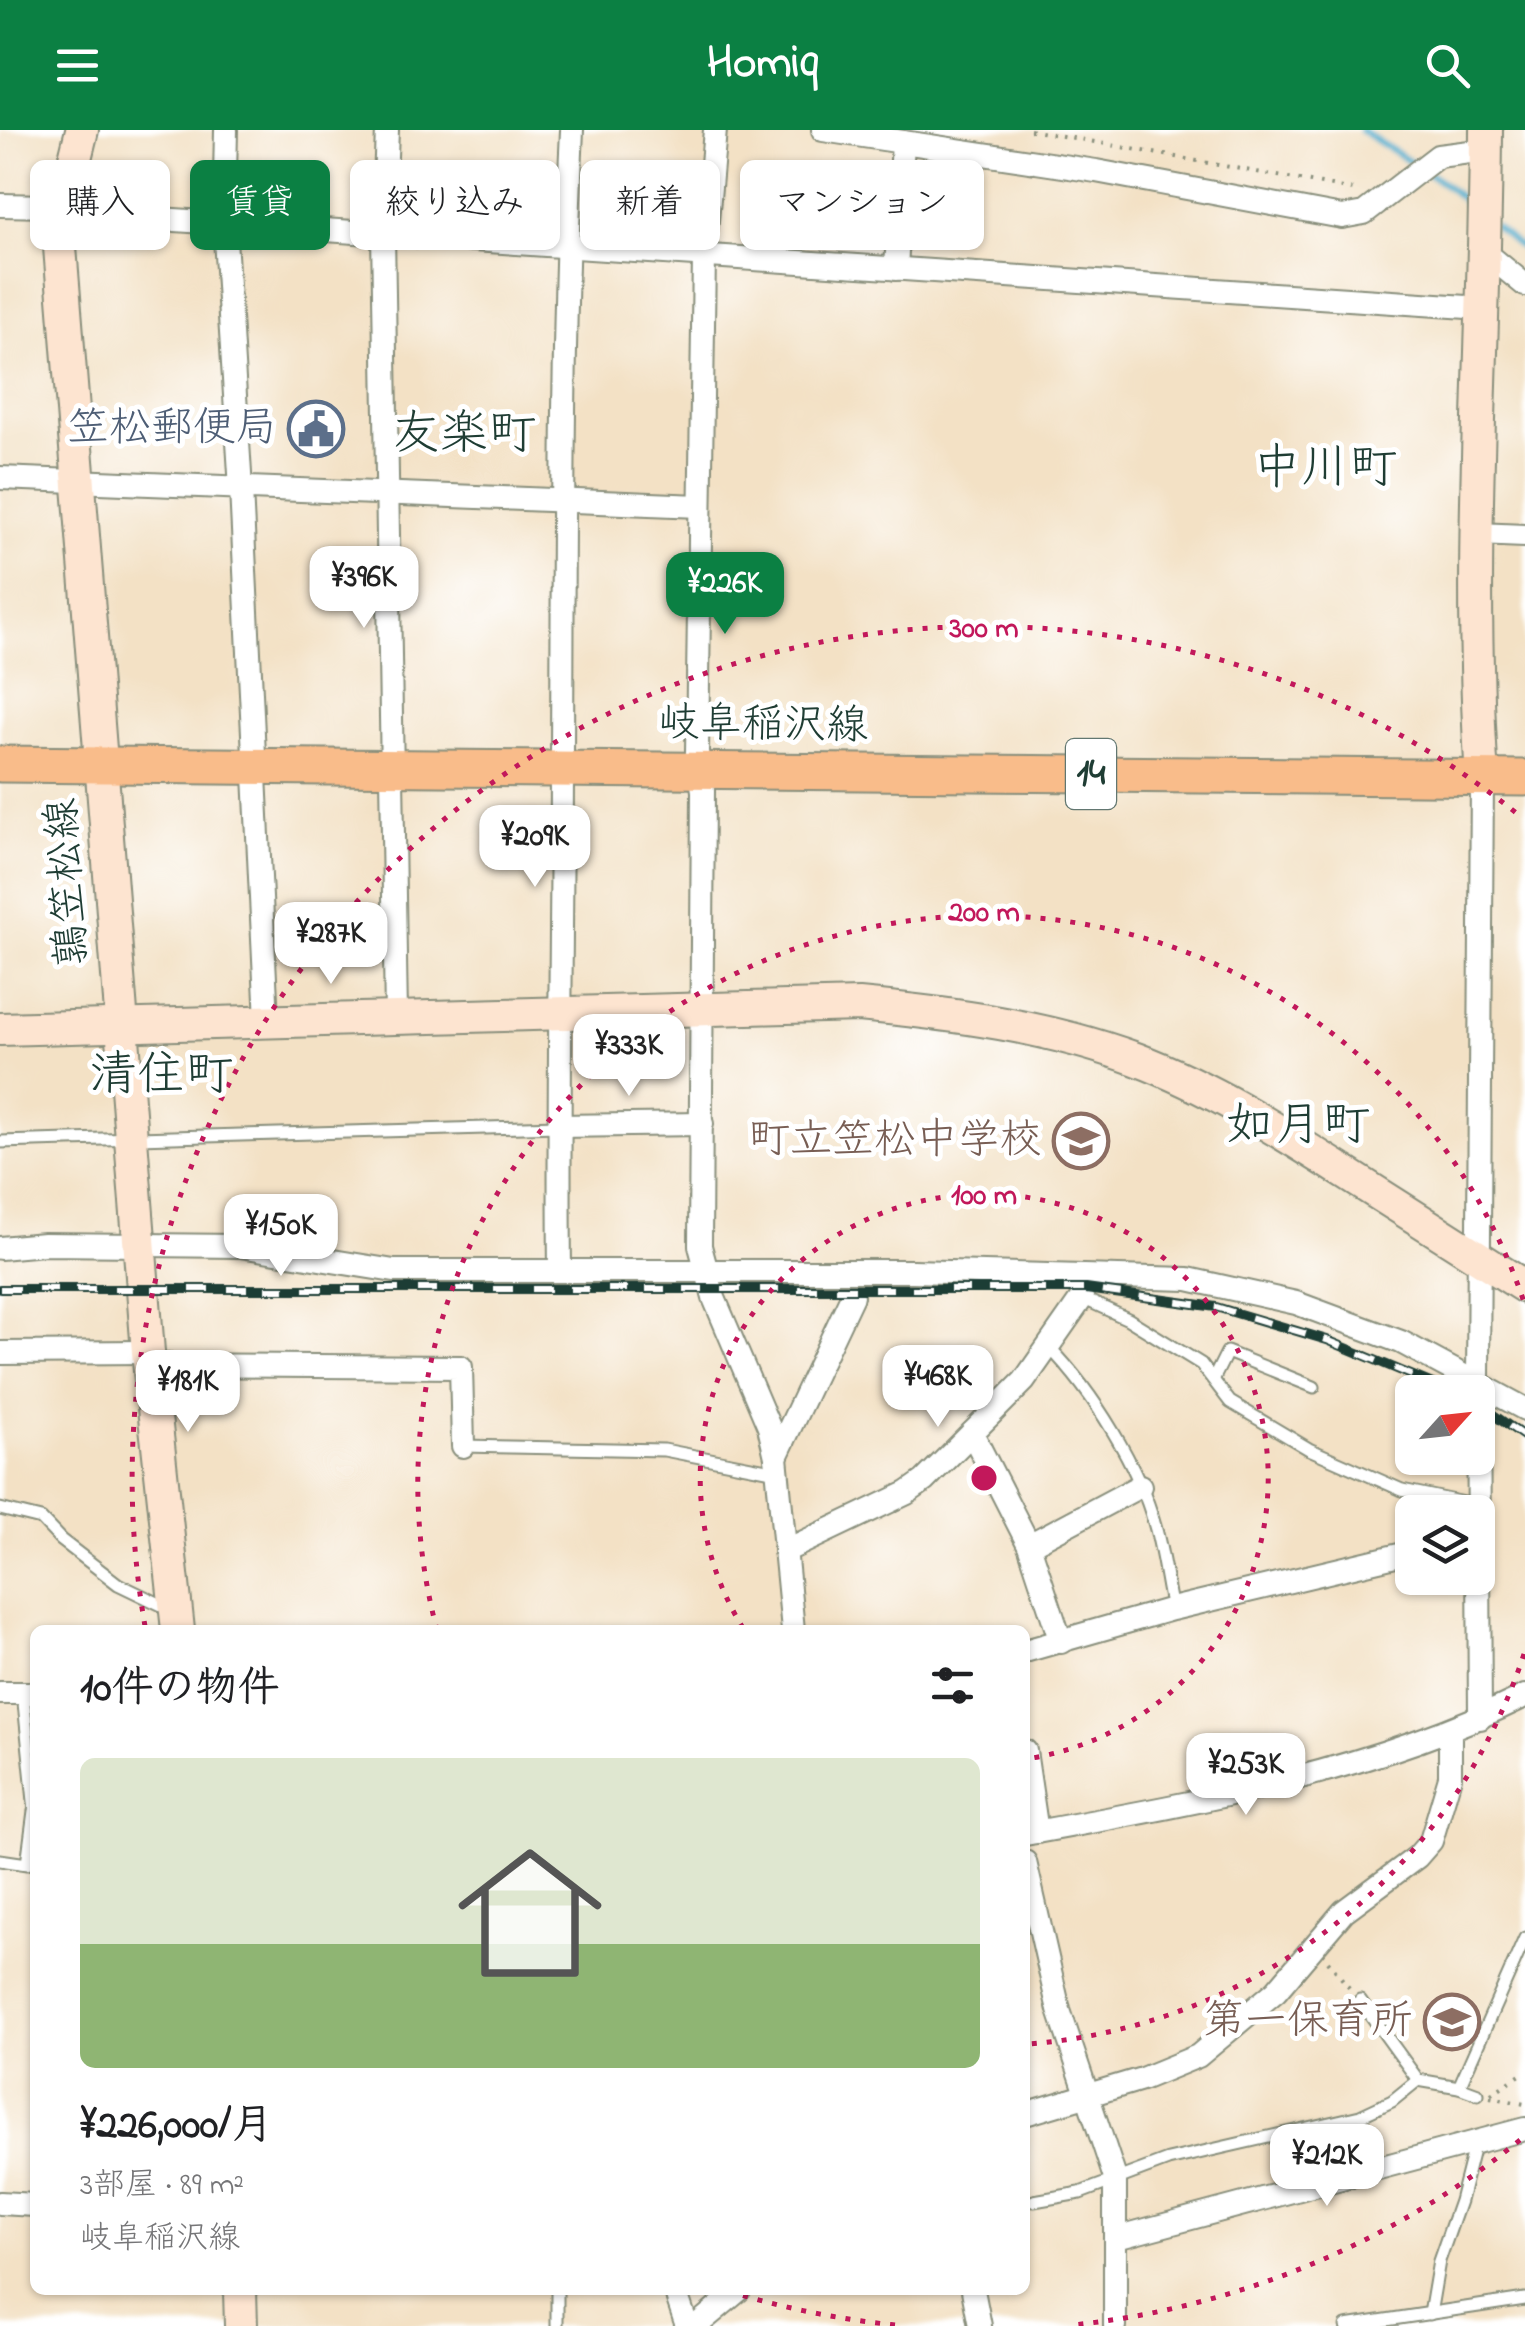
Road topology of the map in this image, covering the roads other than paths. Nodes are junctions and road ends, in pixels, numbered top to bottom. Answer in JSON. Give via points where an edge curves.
{"nodes":[{"id":1,"x":82,"y":130,"type":"edge"},
{"id":2,"x":226,"y":130,"type":"edge"},
{"id":3,"x":388,"y":130,"type":"edge"},
{"id":4,"x":572,"y":130,"type":"edge"},
{"id":5,"x":714,"y":130,"type":"edge"},
{"id":6,"x":823,"y":130,"type":"edge"},
{"id":7,"x":1486,"y":140,"type":"edge"},
{"id":8,"x":903,"y":142,"type":"junction"},
{"id":9,"x":75,"y":160,"type":"edge"},
{"id":10,"x":225,"y":160,"type":"edge"},
{"id":11,"x":387,"y":160,"type":"edge"},
{"id":12,"x":0,"y":204,"type":"edge"},
{"id":13,"x":30,"y":205,"type":"edge"},
{"id":14,"x":560,"y":246,"type":"edge"},
{"id":15,"x":566,"y":246,"type":"junction"},
{"id":16,"x":1486,"y":248,"type":"junction"},
{"id":17,"x":60,"y":250,"type":"edge"},
{"id":18,"x":226,"y":250,"type":"edge"},
{"id":19,"x":383,"y":250,"type":"edge"},
{"id":20,"x":704,"y":255,"type":"junction"},
{"id":21,"x":896,"y":269,"type":"junction"},
{"id":22,"x":1525,"y":285,"type":"edge"},
{"id":23,"x":1482,"y":308,"type":"junction"},
{"id":24,"x":0,"y":478,"type":"edge"},
{"id":25,"x":81,"y":483,"type":"junction"},
{"id":26,"x":241,"y":488,"type":"junction"},
{"id":27,"x":387,"y":494,"type":"junction"},
{"id":28,"x":564,"y":501,"type":"junction"},
{"id":29,"x":700,"y":506,"type":"junction"},
{"id":30,"x":1477,"y":534,"type":"junction"},
{"id":31,"x":1525,"y":536,"type":"edge"},
{"id":32,"x":0,"y":764,"type":"edge"},
{"id":33,"x":104,"y":765,"type":"junction"},
{"id":34,"x":255,"y":766,"type":"junction"},
{"id":35,"x":394,"y":767,"type":"junction"},
{"id":36,"x":562,"y":769,"type":"junction"},
{"id":37,"x":700,"y":770,"type":"junction"},
{"id":38,"x":1482,"y":777,"type":"junction"},
{"id":39,"x":1525,"y":778,"type":"edge"},
{"id":40,"x":701,"y":1008,"type":"junction"},
{"id":41,"x":559,"y":1012,"type":"junction"},
{"id":42,"x":396,"y":1016,"type":"junction"},
{"id":43,"x":267,"y":1020,"type":"junction"},
{"id":44,"x":122,"y":1026,"type":"junction"},
{"id":45,"x":0,"y":1029,"type":"edge"},
{"id":46,"x":702,"y":1124,"type":"junction"},
{"id":47,"x":558,"y":1126,"type":"junction"},
{"id":48,"x":133,"y":1138,"type":"junction"},
{"id":49,"x":0,"y":1142,"type":"edge"},
{"id":50,"x":141,"y":1244,"type":"junction"},
{"id":51,"x":0,"y":1248,"type":"edge"},
{"id":52,"x":1479,"y":1258,"type":"junction"},
{"id":53,"x":560,"y":1270,"type":"junction"},
{"id":54,"x":704,"y":1270,"type":"junction"},
{"id":55,"x":1525,"y":1288,"type":"edge"},
{"id":56,"x":852,"y":1296,"type":"dead end"},
{"id":57,"x":1082,"y":1298,"type":"joint"},
{"id":58,"x":1050,"y":1348,"type":"junction"},
{"id":59,"x":0,"y":1354,"type":"edge"},
{"id":60,"x":149,"y":1358,"type":"junction"},
{"id":61,"x":1465,"y":1375,"type":"edge"},
{"id":62,"x":1478,"y":1375,"type":"edge"},
{"id":63,"x":1214,"y":1378,"type":"junction"},
{"id":64,"x":1314,"y":1386,"type":"dead end"},
{"id":65,"x":1495,"y":1392,"type":"edge"},
{"id":66,"x":1525,"y":1410,"type":"edge"},
{"id":67,"x":972,"y":1433,"type":"junction"},
{"id":68,"x":463,"y":1446,"type":"joint"},
{"id":69,"x":777,"y":1464,"type":"junction"},
{"id":70,"x":1140,"y":1486,"type":"junction"},
{"id":71,"x":1426,"y":1495,"type":"edge"},
{"id":72,"x":0,"y":1510,"type":"edge"},
{"id":73,"x":1029,"y":1545,"type":"junction"},
{"id":74,"x":784,"y":1551,"type":"junction"},
{"id":75,"x":1395,"y":1556,"type":"edge"},
{"id":76,"x":1479,"y":1595,"type":"edge"},
{"id":77,"x":1172,"y":1609,"type":"junction"},
{"id":78,"x":177,"y":1621,"type":"edge"},
{"id":79,"x":791,"y":1625,"type":"edge"},
{"id":80,"x":1061,"y":1642,"type":"junction"},
{"id":81,"x":1030,"y":1650,"type":"edge"},
{"id":82,"x":19,"y":1693,"type":"edge"},
{"id":83,"x":1525,"y":1696,"type":"edge"},
{"id":84,"x":1480,"y":1718,"type":"junction"},
{"id":85,"x":1450,"y":1732,"type":"junction"},
{"id":86,"x":30,"y":1780,"type":"edge"},
{"id":87,"x":1031,"y":1833,"type":"edge"},
{"id":88,"x":30,"y":1841,"type":"edge"},
{"id":89,"x":0,"y":1860,"type":"edge"},
{"id":90,"x":1030,"y":1884,"type":"edge"},
{"id":91,"x":1525,"y":1938,"type":"edge"},
{"id":92,"x":1360,"y":2000,"type":"road end"},
{"id":93,"x":1418,"y":2080,"type":"junction"},
{"id":94,"x":1459,"y":2087,"type":"junction"},
{"id":95,"x":1478,"y":2094,"type":"road end"},
{"id":96,"x":1088,"y":2096,"type":"junction"},
{"id":97,"x":1030,"y":2113,"type":"edge"},
{"id":98,"x":1525,"y":2130,"type":"edge"},
{"id":99,"x":1475,"y":2142,"type":"junction"},
{"id":100,"x":1115,"y":2178,"type":"junction"},
{"id":101,"x":1034,"y":2201,"type":"dead end"},
{"id":102,"x":0,"y":2203,"type":"edge"},
{"id":103,"x":30,"y":2205,"type":"edge"},
{"id":104,"x":1116,"y":2238,"type":"junction"},
{"id":105,"x":240,"y":2295,"type":"edge"},
{"id":106,"x":558,"y":2295,"type":"edge"},
{"id":107,"x":677,"y":2295,"type":"edge"},
{"id":108,"x":733,"y":2295,"type":"edge"},
{"id":109,"x":974,"y":2295,"type":"edge"},
{"id":110,"x":1525,"y":2298,"type":"edge"},
{"id":111,"x":1430,"y":2314,"type":"junction"},
{"id":112,"x":241,"y":2326,"type":"edge"},
{"id":113,"x":556,"y":2326,"type":"edge"},
{"id":114,"x":686,"y":2326,"type":"edge"},
{"id":115,"x":696,"y":2326,"type":"edge"},
{"id":116,"x":980,"y":2326,"type":"edge"},
{"id":117,"x":1116,"y":2326,"type":"edge"},
{"id":118,"x":1346,"y":2326,"type":"edge"}],
"edges":[{"from":1,"to":9,"type":"street","name":"鶉笠松線"},
{"from":2,"to":10,"type":"street"},
{"from":3,"to":11,"type":"street"},
{"from":4,"to":15,"type":"street"},
{"from":5,"to":20,"type":"street"},
{"from":6,"to":8,"type":"street"},
{"from":7,"to":8,"type":"street","via":[[1438,156],[1364,213],[1342,217]]},
{"from":7,"to":16,"type":"street"},
{"from":8,"to":21,"type":"street"},
{"from":12,"to":13,"type":"street"},
{"from":14,"to":15,"type":"street"},
{"from":15,"to":20,"type":"street"},
{"from":15,"to":28,"type":"street"},
{"from":16,"to":22,"type":"street"},
{"from":16,"to":23,"type":"street"},
{"from":17,"to":25,"type":"street","name":"鶉笠松線"},
{"from":18,"to":26,"type":"street"},
{"from":19,"to":27,"type":"street"},
{"from":20,"to":21,"type":"street"},
{"from":20,"to":29,"type":"street"},
{"from":21,"to":23,"type":"street"},
{"from":23,"to":30,"type":"street"},
{"from":24,"to":25,"type":"street"},
{"from":25,"to":26,"type":"street"},
{"from":25,"to":33,"type":"street","name":"鶉笠松線"},
{"from":26,"to":27,"type":"street"},
{"from":26,"to":34,"type":"street"},
{"from":27,"to":28,"type":"street"},
{"from":27,"to":35,"type":"street"},
{"from":28,"to":29,"type":"street"},
{"from":28,"to":36,"type":"street"},
{"from":29,"to":37,"type":"street"},
{"from":30,"to":31,"type":"street"},
{"from":30,"to":38,"type":"street","via":[[1475,686]]},
{"from":32,"to":33,"type":"main road","name":"岐阜稲沢線","number":"14"},
{"from":33,"to":34,"type":"main road","name":"岐阜稲沢線","number":"14"},
{"from":33,"to":44,"type":"street","name":"鶉笠松線"},
{"from":34,"to":35,"type":"main road","name":"岐阜稲沢線","number":"14"},
{"from":34,"to":43,"type":"street"},
{"from":35,"to":36,"type":"main road","name":"岐阜稲沢線","number":"14"},
{"from":35,"to":42,"type":"street"},
{"from":36,"to":37,"type":"main road","name":"岐阜稲沢線","number":"14"},
{"from":36,"to":41,"type":"street"},
{"from":37,"to":38,"type":"main road","name":"岐阜稲沢線","number":"14"},
{"from":37,"to":40,"type":"street"},
{"from":38,"to":39,"type":"main road","name":"岐阜稲沢線","number":"14"},
{"from":38,"to":52,"type":"street"},
{"from":40,"to":41,"type":"street"},
{"from":40,"to":46,"type":"street"},
{"from":40,"to":52,"type":"street","via":[[859,1005],[972,1016],[1059,1035],[1204,1089]]},
{"from":41,"to":42,"type":"street"},
{"from":41,"to":47,"type":"street"},
{"from":42,"to":43,"type":"street"},
{"from":43,"to":44,"type":"street"},
{"from":44,"to":45,"type":"street"},
{"from":44,"to":48,"type":"street","name":"鶉笠松線"},
{"from":46,"to":47,"type":"street"},
{"from":46,"to":54,"type":"street"},
{"from":47,"to":48,"type":"lane"},
{"from":47,"to":53,"type":"street"},
{"from":48,"to":49,"type":"lane"},
{"from":48,"to":50,"type":"street","name":"鶉笠松線"},
{"from":50,"to":51,"type":"street"},
{"from":50,"to":53,"type":"street","via":[[240,1246],[394,1271]]},
{"from":50,"to":60,"type":"street","name":"鶉笠松線"},
{"from":52,"to":55,"type":"street"},
{"from":52,"to":62,"type":"street"},
{"from":53,"to":54,"type":"street"},
{"from":54,"to":61,"type":"street","via":[[1188,1280],[1296,1304],[1401,1342]]},
{"from":54,"to":69,"type":"street","via":[[769,1427]]},
{"from":56,"to":69,"type":"street"},
{"from":57,"to":58,"type":"street"},
{"from":57,"to":63,"type":"lane","via":[[1128,1318]]},
{"from":58,"to":67,"type":"street"},
{"from":58,"to":70,"type":"lane","via":[[1076,1376]]},
{"from":59,"to":60,"type":"street"},
{"from":60,"to":68,"type":"street","via":[[460,1367]]},
{"from":60,"to":78,"type":"street","name":"鶉笠松線"},
{"from":63,"to":64,"type":"lane","via":[[1227,1352]]},
{"from":63,"to":71,"type":"lane","via":[[1230,1402],[1309,1448]]},
{"from":65,"to":66,"type":"street"},
{"from":67,"to":73,"type":"street"},
{"from":67,"to":74,"type":"street","via":[[907,1494]]},
{"from":68,"to":69,"type":"lane","via":[[664,1450]]},
{"from":69,"to":74,"type":"street"},
{"from":70,"to":73,"type":"street"},
{"from":70,"to":77,"type":"lane"},
{"from":72,"to":78,"type":"lane","via":[[40,1518],[118,1584]]},
{"from":73,"to":80,"type":"street"},
{"from":74,"to":79,"type":"street"},
{"from":75,"to":77,"type":"street"},
{"from":76,"to":84,"type":"street"},
{"from":77,"to":80,"type":"street"},
{"from":80,"to":81,"type":"street"},
{"from":82,"to":86,"type":"lane"},
{"from":83,"to":84,"type":"street"},
{"from":84,"to":85,"type":"street"},
{"from":85,"to":87,"type":"street","via":[[1256,1789]]},
{"from":85,"to":96,"type":"street","via":[[1450,1777],[1431,1841],[1417,1857],[1344,1910],[1276,1990],[1198,2056]]},
{"from":88,"to":89,"type":"lane","via":[[27,1864]]},
{"from":90,"to":96,"type":"street","via":[[1059,2010]]},
{"from":91,"to":94,"type":"lane"},
{"from":92,"to":93,"type":"lane"},
{"from":93,"to":94,"type":"lane"},
{"from":93,"to":100,"type":"lane","via":[[1360,2116]]},
{"from":94,"to":95,"type":"lane"},
{"from":96,"to":97,"type":"street"},
{"from":96,"to":100,"type":"street"},
{"from":98,"to":99,"type":"street"},
{"from":99,"to":104,"type":"street"},
{"from":99,"to":111,"type":"lane"},
{"from":100,"to":101,"type":"lane"},
{"from":100,"to":104,"type":"street"},
{"from":102,"to":103,"type":"street"},
{"from":104,"to":117,"type":"street"},
{"from":105,"to":112,"type":"street"},
{"from":106,"to":113,"type":"lane"},
{"from":107,"to":114,"type":"street"},
{"from":108,"to":115,"type":"street"},
{"from":109,"to":116,"type":"street"},
{"from":110,"to":111,"type":"lane"},
{"from":111,"to":118,"type":"lane"}]}
